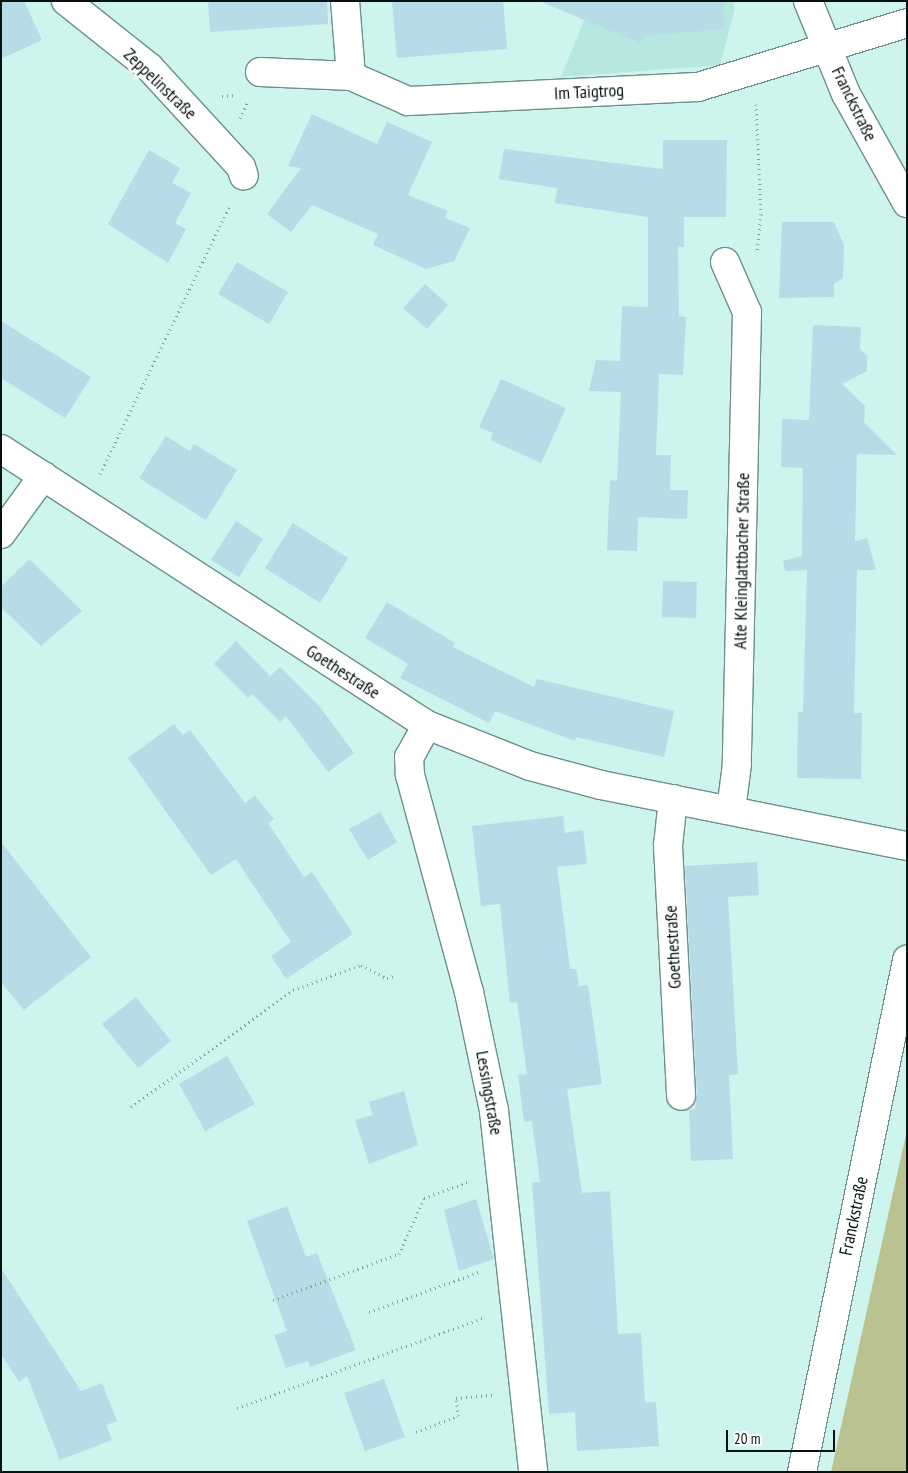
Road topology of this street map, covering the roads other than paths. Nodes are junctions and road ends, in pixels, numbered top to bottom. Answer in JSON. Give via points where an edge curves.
{"nodes":[{"id":1,"x":66,"y":1,"type":"edge"},
{"id":2,"x":345,"y":1,"type":"edge"},
{"id":3,"x":808,"y":1,"type":"edge"},
{"id":4,"x":907,"y":22,"type":"edge"},
{"id":5,"x":827,"y":48,"type":"junction"},
{"id":6,"x":260,"y":72,"type":"dead end"},
{"id":7,"x":351,"y":76,"type":"junction"},
{"id":8,"x":244,"y":176,"type":"road end"},
{"id":9,"x":907,"y":203,"type":"edge"},
{"id":10,"x":725,"y":262,"type":"dead end"},
{"id":11,"x":1,"y":449,"type":"edge"},
{"id":12,"x":43,"y":476,"type":"junction"},
{"id":13,"x":1,"y":534,"type":"edge"},
{"id":14,"x":427,"y":725,"type":"junction"},
{"id":15,"x":673,"y":799,"type":"junction"},
{"id":16,"x":731,"y":810,"type":"junction"},
{"id":17,"x":907,"y":846,"type":"edge"},
{"id":18,"x":907,"y":960,"type":"edge"},
{"id":19,"x":681,"y":1096,"type":"dead end"},
{"id":20,"x":533,"y":1472,"type":"edge"},
{"id":21,"x":802,"y":1472,"type":"edge"}],
"edges":[{"from":1,"to":8,"type":"street","name":"Zeppelinstraße","via":[[149,67],[241,167]]},
{"from":2,"to":7,"type":"street"},
{"from":3,"to":5,"type":"street","name":"Franckstraße"},
{"from":4,"to":5,"type":"street","name":"Im Taigtrog"},
{"from":5,"to":7,"type":"street","name":"Im Taigtrog","via":[[698,87],[408,101]]},
{"from":5,"to":9,"type":"street","name":"Franckstraße","via":[[846,94]]},
{"from":6,"to":7,"type":"street","name":"Im Taigtrog"},
{"from":10,"to":16,"type":"street","name":"Alte Kleinglattbacher Straße","via":[[747,312],[737,764]]},
{"from":11,"to":12,"type":"street","name":"Goethestraße"},
{"from":12,"to":13,"type":"street"},
{"from":12,"to":14,"type":"street","name":"Goethestraße"},
{"from":14,"to":15,"type":"street","name":"Goethestraße","via":[[530,766]]},
{"from":14,"to":20,"type":"street","name":"Lessingstraße","via":[[410,757],[410,774],[479,1032],[502,1172]]},
{"from":15,"to":16,"type":"street","name":"Goethestraße"},
{"from":15,"to":19,"type":"street","name":"Goethestraße","via":[[668,846]]},
{"from":16,"to":17,"type":"street","name":"Goethestraße"},
{"from":18,"to":21,"type":"street","name":"Franckstraße"}]}
